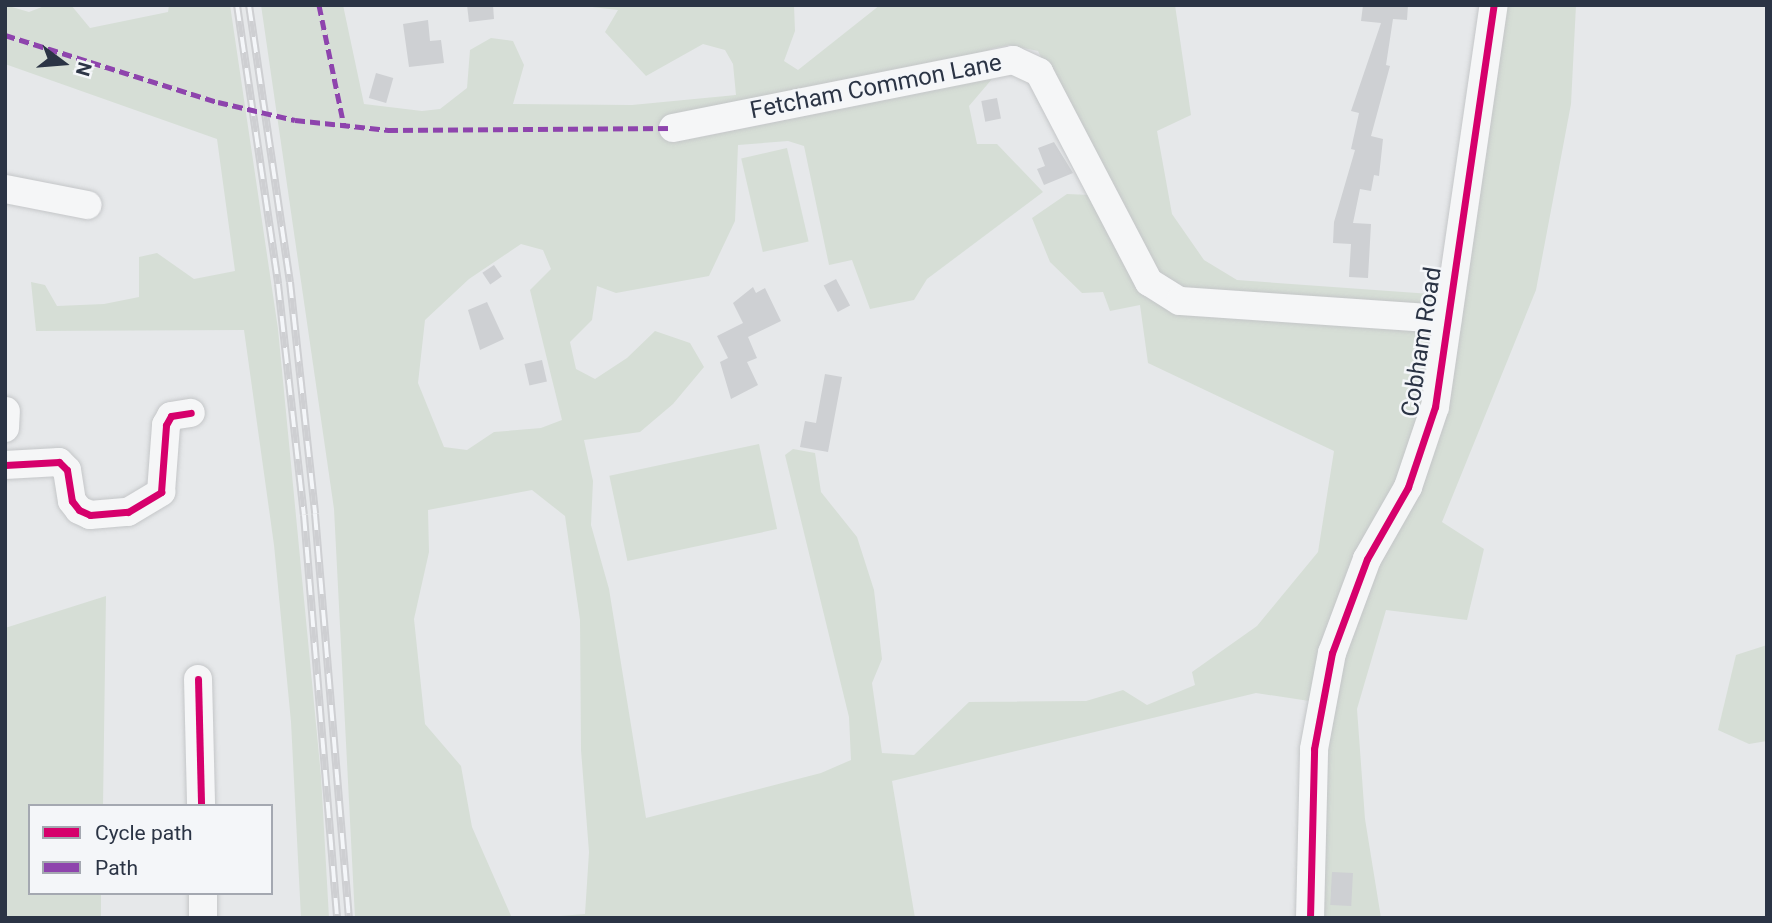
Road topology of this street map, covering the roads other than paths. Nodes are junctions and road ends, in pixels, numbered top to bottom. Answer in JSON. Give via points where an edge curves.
{"nodes":[{"id":1,"x":1494,"y":5,"type":"edge"},
{"id":2,"x":673,"y":128,"type":"dead end"},
{"id":3,"x":5,"y":189,"type":"edge"},
{"id":4,"x":87,"y":205,"type":"dead end"},
{"id":5,"x":1447,"y":319,"type":"junction"},
{"id":6,"x":191,"y":412,"type":"dead end"},
{"id":7,"x":5,"y":465,"type":"edge"},
{"id":8,"x":198,"y":679,"type":"dead end"},
{"id":9,"x":201,"y":804,"type":"edge"},
{"id":10,"x":203,"y":895,"type":"edge"},
{"id":11,"x":203,"y":918,"type":"edge"},
{"id":12,"x":1311,"y":918,"type":"edge"}],
"edges":[{"from":1,"to":5,"type":"street","name":"Cobham Road"},
{"from":2,"to":5,"type":"street","name":"Fetcham Common Lane","via":[[1013,60],[1039,72],[1149,282],[1180,301]]},
{"from":3,"to":4,"type":"street"},
{"from":5,"to":12,"type":"street","name":"Cobham Road","via":[[1435,407],[1408,487],[1367,559],[1332,653],[1314,749]]},
{"from":6,"to":7,"type":"street","via":[[171,416],[166,425],[161,492],[128,512],[89,514],[79,510],[72,501],[67,470],[59,462]]},
{"from":8,"to":9,"type":"street"},
{"from":10,"to":11,"type":"street"}]}
